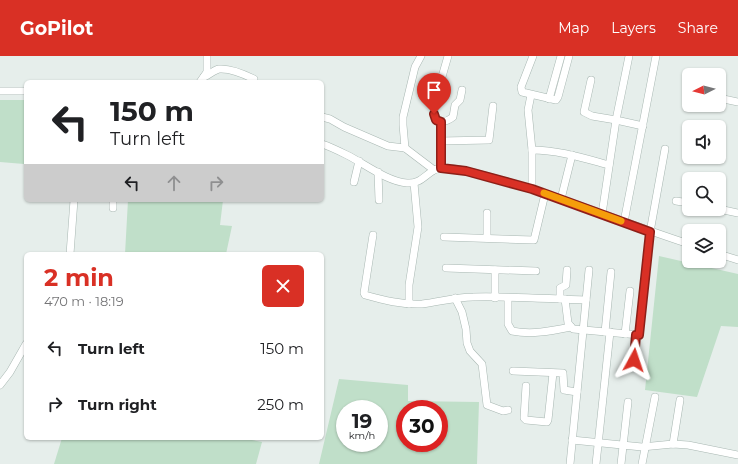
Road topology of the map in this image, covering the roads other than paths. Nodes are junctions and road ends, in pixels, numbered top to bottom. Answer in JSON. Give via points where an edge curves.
{"nodes":[{"id":1,"x":207,"y":56,"type":"edge"},
{"id":2,"x":420,"y":56,"type":"edge"},
{"id":3,"x":448,"y":56,"type":"edge"},
{"id":4,"x":533,"y":56,"type":"edge"},
{"id":5,"x":561,"y":56,"type":"edge"},
{"id":6,"x":569,"y":56,"type":"edge"},
{"id":7,"x":629,"y":56,"type":"edge"},
{"id":8,"x":656,"y":56,"type":"edge"},
{"id":9,"x":202,"y":80,"type":"edge"},
{"id":10,"x":252,"y":80,"type":"edge"},
{"id":11,"x":591,"y":80,"type":"dead end"},
{"id":12,"x":462,"y":90,"type":"dead end"},
{"id":13,"x":0,"y":91,"type":"edge"},
{"id":14,"x":24,"y":92,"type":"edge"},
{"id":15,"x":532,"y":95,"type":"junction"},
{"id":16,"x":549,"y":99,"type":"junction"},
{"id":17,"x":726,"y":99,"type":"edge"},
{"id":18,"x":738,"y":102,"type":"edge"},
{"id":19,"x":493,"y":106,"type":"dead end"},
{"id":20,"x":324,"y":116,"type":"edge"},
{"id":21,"x":616,"y":120,"type":"junction"},
{"id":22,"x":441,"y":122,"type":"junction"},
{"id":23,"x":643,"y":126,"type":"junction"},
{"id":24,"x":441,"y":141,"type":"junction"},
{"id":25,"x":324,"y":145,"type":"edge"},
{"id":26,"x":405,"y":148,"type":"junction"},
{"id":27,"x":665,"y":149,"type":"dead end"},
{"id":28,"x":532,"y":150,"type":"junction"},
{"id":29,"x":572,"y":155,"type":"junction"},
{"id":30,"x":359,"y":162,"type":"junction"},
{"id":31,"x":609,"y":164,"type":"junction"},
{"id":32,"x":438,"y":169,"type":"junction"},
{"id":33,"x":378,"y":172,"type":"junction"},
{"id":34,"x":354,"y":182,"type":"dead end"},
{"id":35,"x":414,"y":183,"type":"junction"},
{"id":36,"x":532,"y":189,"type":"junction"},
{"id":37,"x":545,"y":194,"type":"junction"},
{"id":38,"x":561,"y":199,"type":"junction"},
{"id":39,"x":379,"y":200,"type":"dead end"},
{"id":40,"x":676,"y":201,"type":"dead end"},
{"id":41,"x":74,"y":202,"type":"edge"},
{"id":42,"x":114,"y":202,"type":"edge"},
{"id":43,"x":682,"y":202,"type":"edge"},
{"id":44,"x":114,"y":208,"type":"dead end"},
{"id":45,"x":726,"y":210,"type":"edge"},
{"id":46,"x":738,"y":212,"type":"edge"},
{"id":47,"x":487,"y":213,"type":"dead end"},
{"id":48,"x":602,"y":214,"type":"junction"},
{"id":49,"x":624,"y":222,"type":"junction"},
{"id":50,"x":650,"y":232,"type":"junction"},
{"id":51,"x":374,"y":235,"type":"dead end"},
{"id":52,"x":444,"y":237,"type":"dead end"},
{"id":53,"x":487,"y":238,"type":"junction"},
{"id":54,"x":682,"y":242,"type":"edge"},
{"id":55,"x":70,"y":252,"type":"edge"},
{"id":56,"x":726,"y":256,"type":"edge"},
{"id":57,"x":738,"y":260,"type":"edge"},
{"id":58,"x":446,"y":268,"type":"dead end"},
{"id":59,"x":495,"y":270,"type":"junction"},
{"id":60,"x":567,"y":270,"type":"dead end"},
{"id":61,"x":589,"y":270,"type":"dead end"},
{"id":62,"x":536,"y":271,"type":"dead end"},
{"id":63,"x":610,"y":272,"type":"dead end"},
{"id":64,"x":630,"y":291,"type":"dead end"},
{"id":65,"x":455,"y":298,"type":"junction"},
{"id":66,"x":495,"y":298,"type":"junction"},
{"id":67,"x":508,"y":298,"type":"junction"},
{"id":68,"x":562,"y":299,"type":"junction"},
{"id":69,"x":586,"y":300,"type":"junction"},
{"id":70,"x":409,"y":304,"type":"junction"},
{"id":71,"x":571,"y":327,"type":"junction"},
{"id":72,"x":583,"y":330,"type":"junction"},
{"id":73,"x":607,"y":332,"type":"junction"},
{"id":74,"x":625,"y":334,"type":"junction"},
{"id":75,"x":636,"y":335,"type":"junction"},
{"id":76,"x":24,"y":348,"type":"edge"},
{"id":77,"x":634,"y":360,"type":"dead end"},
{"id":78,"x":513,"y":371,"type":"dead end"},
{"id":79,"x":553,"y":373,"type":"junction"},
{"id":80,"x":0,"y":385,"type":"edge"},
{"id":81,"x":526,"y":386,"type":"dead end"},
{"id":82,"x":577,"y":392,"type":"junction"},
{"id":83,"x":655,"y":397,"type":"dead end"},
{"id":84,"x":680,"y":400,"type":"dead end"},
{"id":85,"x":628,"y":402,"type":"dead end"},
{"id":86,"x":508,"y":410,"type":"dead end"},
{"id":87,"x":572,"y":440,"type":"junction"},
{"id":88,"x":598,"y":443,"type":"junction"},
{"id":89,"x":673,"y":444,"type":"junction"},
{"id":90,"x":623,"y":445,"type":"junction"},
{"id":91,"x":646,"y":447,"type":"junction"},
{"id":92,"x":738,"y":455,"type":"edge"},
{"id":93,"x":570,"y":464,"type":"edge"},
{"id":94,"x":596,"y":464,"type":"edge"},
{"id":95,"x":621,"y":464,"type":"edge"},
{"id":96,"x":642,"y":464,"type":"edge"}],
"edges":[{"from":1,"to":9,"type":"street","via":[[207,72]]},
{"from":2,"to":26,"type":"street","via":[[403,117]]},
{"from":3,"to":22,"type":"street","via":[[434,109],[435,118]]},
{"from":4,"to":15,"type":"street","via":[[521,87],[522,92]]},
{"from":5,"to":16,"type":"street"},
{"from":6,"to":16,"type":"street","via":[[558,97],[556,100]]},
{"from":7,"to":21,"type":"street"},
{"from":8,"to":23,"type":"street"},
{"from":9,"to":10,"type":"street","via":[[217,69],[228,70]]},
{"from":11,"to":21,"type":"street","via":[[584,112]]},
{"from":12,"to":22,"type":"street","via":[[453,117]]},
{"from":13,"to":14,"type":"street"},
{"from":15,"to":16,"type":"street"},
{"from":15,"to":28,"type":"street","via":[[528,110]]},
{"from":17,"to":18,"type":"street"},
{"from":19,"to":24,"type":"street","via":[[489,140]]},
{"from":20,"to":26,"type":"street","via":[[388,146]]},
{"from":21,"to":23,"type":"street"},
{"from":21,"to":31,"type":"street"},
{"from":22,"to":24,"type":"street"},
{"from":23,"to":49,"type":"street"},
{"from":24,"to":32,"type":"street"},
{"from":25,"to":30,"type":"street"},
{"from":26,"to":32,"type":"street"},
{"from":27,"to":50,"type":"street"},
{"from":28,"to":29,"type":"street"},
{"from":28,"to":36,"type":"street"},
{"from":29,"to":31,"type":"street"},
{"from":29,"to":38,"type":"street"},
{"from":30,"to":33,"type":"street"},
{"from":30,"to":34,"type":"street"},
{"from":31,"to":48,"type":"street"},
{"from":32,"to":35,"type":"street"},
{"from":32,"to":36,"type":"street","via":[[466,171]]},
{"from":33,"to":35,"type":"street","via":[[395,180]]},
{"from":33,"to":39,"type":"street"},
{"from":35,"to":70,"type":"street","via":[[418,227],[409,285]]},
{"from":36,"to":37,"type":"street"},
{"from":37,"to":38,"type":"street"},
{"from":37,"to":53,"type":"street","via":[[534,240]]},
{"from":38,"to":48,"type":"street"},
{"from":40,"to":43,"type":"street"},
{"from":41,"to":55,"type":"street"},
{"from":42,"to":44,"type":"street"},
{"from":45,"to":46,"type":"street"},
{"from":47,"to":53,"type":"street"},
{"from":48,"to":49,"type":"street"},
{"from":49,"to":50,"type":"street"},
{"from":50,"to":54,"type":"street"},
{"from":50,"to":75,"type":"street","via":[[639,335]]},
{"from":51,"to":70,"type":"street","via":[[364,294]]},
{"from":52,"to":53,"type":"street"},
{"from":56,"to":57,"type":"street"},
{"from":58,"to":59,"type":"street"},
{"from":59,"to":62,"type":"street"},
{"from":59,"to":66,"type":"street"},
{"from":60,"to":68,"type":"street","via":[[566,285],[560,288]]},
{"from":61,"to":69,"type":"street"},
{"from":63,"to":73,"type":"street"},
{"from":64,"to":74,"type":"street"},
{"from":65,"to":66,"type":"street"},
{"from":65,"to":70,"type":"street"},
{"from":65,"to":86,"type":"street","via":[[462,312],[470,351],[482,364],[487,405]]},
{"from":66,"to":67,"type":"street"},
{"from":67,"to":68,"type":"street"},
{"from":67,"to":71,"type":"street","via":[[508,324],[512,331],[542,333]]},
{"from":68,"to":69,"type":"street"},
{"from":68,"to":71,"type":"street"},
{"from":69,"to":72,"type":"street"},
{"from":71,"to":72,"type":"street"},
{"from":72,"to":73,"type":"street"},
{"from":72,"to":82,"type":"street"},
{"from":73,"to":74,"type":"street"},
{"from":73,"to":88,"type":"street"},
{"from":74,"to":75,"type":"street"},
{"from":75,"to":77,"type":"street"},
{"from":76,"to":80,"type":"street"},
{"from":78,"to":79,"type":"street"},
{"from":79,"to":81,"type":"street","via":[[546,422],[524,418]]},
{"from":79,"to":82,"type":"street","via":[[564,374],[565,390]]},
{"from":82,"to":87,"type":"street"},
{"from":83,"to":91,"type":"street"},
{"from":84,"to":89,"type":"street"},
{"from":85,"to":90,"type":"street"},
{"from":87,"to":88,"type":"street"},
{"from":87,"to":93,"type":"street"},
{"from":88,"to":90,"type":"street"},
{"from":88,"to":94,"type":"street"},
{"from":89,"to":91,"type":"street"},
{"from":89,"to":92,"type":"street"},
{"from":90,"to":91,"type":"street"},
{"from":90,"to":95,"type":"street"},
{"from":91,"to":96,"type":"street"}]}
